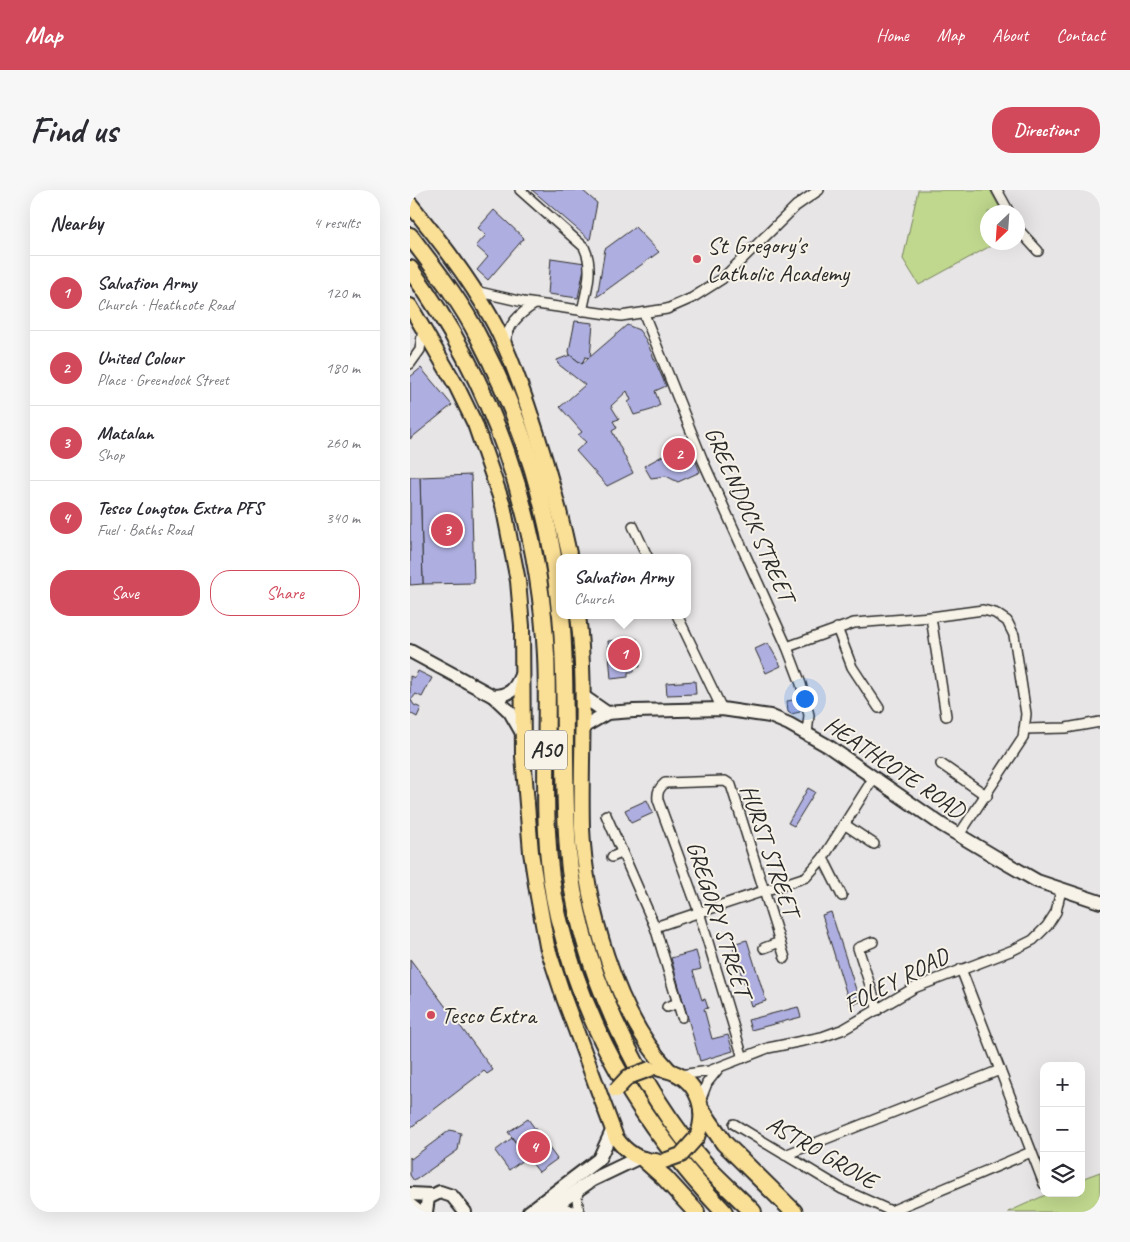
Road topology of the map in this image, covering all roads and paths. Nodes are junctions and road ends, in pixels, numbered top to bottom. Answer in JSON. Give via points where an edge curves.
{"nodes":[{"id":1,"x":520,"y":190,"type":"edge"},
{"id":2,"x":819,"y":190,"type":"edge"},
{"id":3,"x":997,"y":190,"type":"edge"},
{"id":4,"x":410,"y":204,"type":"edge"},
{"id":5,"x":1005,"y":205,"type":"edge"},
{"id":6,"x":410,"y":236,"type":"edge"},
{"id":7,"x":1025,"y":237,"type":"edge"},
{"id":8,"x":1038,"y":251,"type":"dead end"},
{"id":9,"x":410,"y":268,"type":"edge"},
{"id":10,"x":475,"y":291,"type":"junction"},
{"id":11,"x":535,"y":304,"type":"junction"},
{"id":12,"x":410,"y":306,"type":"edge"},
{"id":13,"x":582,"y":311,"type":"junction"},
{"id":14,"x":644,"y":314,"type":"junction"},
{"id":15,"x":423,"y":328,"type":"junction"},
{"id":16,"x":505,"y":348,"type":"junction"},
{"id":17,"x":410,"y":364,"type":"edge"},
{"id":18,"x":632,"y":526,"type":"dead end"},
{"id":19,"x":569,"y":554,"type":"edge"},
{"id":20,"x":646,"y":554,"type":"edge"},
{"id":21,"x":556,"y":571,"type":"edge"},
{"id":22,"x":931,"y":617,"type":"junction"},
{"id":23,"x":561,"y":619,"type":"edge"},
{"id":24,"x":578,"y":619,"type":"edge"},
{"id":25,"x":679,"y":619,"type":"edge"},
{"id":26,"x":837,"y":628,"type":"junction"},
{"id":27,"x":787,"y":647,"type":"junction"},
{"id":28,"x":412,"y":653,"type":"edge"},
{"id":29,"x":521,"y":675,"type":"junction"},
{"id":30,"x":493,"y":696,"type":"junction"},
{"id":31,"x":584,"y":698,"type":"junction"},
{"id":32,"x":879,"y":708,"type":"dead end"},
{"id":33,"x":722,"y":709,"type":"junction"},
{"id":34,"x":607,"y":713,"type":"junction"},
{"id":35,"x":946,"y":716,"type":"dead end"},
{"id":36,"x":1100,"y":722,"type":"edge"},
{"id":37,"x":583,"y":727,"type":"junction"},
{"id":38,"x":1024,"y":729,"type":"junction"},
{"id":39,"x":522,"y":733,"type":"junction"},
{"id":40,"x":807,"y":734,"type":"junction"},
{"id":41,"x":940,"y":764,"type":"dead end"},
{"id":42,"x":873,"y":779,"type":"junction"},
{"id":43,"x":658,"y":792,"type":"joint"},
{"id":44,"x":987,"y":796,"type":"junction"},
{"id":45,"x":606,"y":815,"type":"dead end"},
{"id":46,"x":844,"y":824,"type":"junction"},
{"id":47,"x":959,"y":835,"type":"junction"},
{"id":48,"x":874,"y":844,"type":"dead end"},
{"id":49,"x":623,"y":852,"type":"junction"},
{"id":50,"x":612,"y":857,"type":"dead end"},
{"id":51,"x":823,"y":858,"type":"junction"},
{"id":52,"x":1061,"y":890,"type":"junction"},
{"id":53,"x":765,"y":892,"type":"junction"},
{"id":54,"x":842,"y":896,"type":"dead end"},
{"id":55,"x":1100,"y":902,"type":"edge"},
{"id":56,"x":698,"y":912,"type":"junction"},
{"id":57,"x":655,"y":927,"type":"junction"},
{"id":58,"x":780,"y":942,"type":"junction"},
{"id":59,"x":873,"y":942,"type":"dead end"},
{"id":60,"x":764,"y":948,"type":"dead end"},
{"id":61,"x":785,"y":958,"type":"dead end"},
{"id":62,"x":961,"y":969,"type":"junction"},
{"id":63,"x":678,"y":1003,"type":"junction"},
{"id":64,"x":667,"y":1007,"type":"dead end"},
{"id":65,"x":878,"y":1010,"type":"junction"},
{"id":66,"x":682,"y":1017,"type":"dead end"},
{"id":67,"x":743,"y":1058,"type":"junction"},
{"id":68,"x":720,"y":1068,"type":"junction"},
{"id":69,"x":1000,"y":1070,"type":"junction"},
{"id":70,"x":674,"y":1073,"type":"junction"},
{"id":71,"x":701,"y":1106,"type":"junction"},
{"id":72,"x":611,"y":1124,"type":"junction"},
{"id":73,"x":734,"y":1124,"type":"dead end"},
{"id":74,"x":1031,"y":1152,"type":"junction"},
{"id":75,"x":785,"y":1155,"type":"junction"},
{"id":76,"x":642,"y":1159,"type":"junction"},
{"id":77,"x":1040,"y":1174,"type":"edge"},
{"id":78,"x":578,"y":1189,"type":"junction"},
{"id":79,"x":410,"y":1194,"type":"edge"},
{"id":80,"x":431,"y":1195,"type":"junction"},
{"id":81,"x":410,"y":1205,"type":"edge"},
{"id":82,"x":456,"y":1207,"type":"edge"},
{"id":83,"x":551,"y":1208,"type":"edge"},
{"id":84,"x":419,"y":1212,"type":"edge"},
{"id":85,"x":426,"y":1212,"type":"edge"},
{"id":86,"x":465,"y":1212,"type":"edge"},
{"id":87,"x":528,"y":1212,"type":"edge"},
{"id":88,"x":577,"y":1212,"type":"edge"},
{"id":89,"x":696,"y":1212,"type":"edge"},
{"id":90,"x":724,"y":1212,"type":"edge"},
{"id":91,"x":753,"y":1212,"type":"edge"},
{"id":92,"x":794,"y":1212,"type":"edge"}],
"edges":[{"from":1,"to":13,"type":"street","via":[[584,246],[590,259]]},
{"from":2,"to":14,"type":"street","via":[[796,206],[722,279],[692,298],[667,309]]},
{"from":3,"to":5,"type":"street"},
{"from":4,"to":10,"type":"main road"},
{"from":6,"to":21,"type":"highway","via":[[478,336],[524,437],[540,493]]},
{"from":7,"to":8,"type":"street"},
{"from":9,"to":90,"type":"highway","number":"A50","via":[[451,331],[486,398],[509,457],[527,521],[546,656],[547,808],[552,875],[558,915],[580,992],[641,1110],[674,1156]]},
{"from":10,"to":11,"type":"street"},
{"from":10,"to":16,"type":"main road"},
{"from":11,"to":13,"type":"street"},
{"from":11,"to":16,"type":"street","via":[[512,324]]},
{"from":12,"to":15,"type":"main road","number":"A50"},
{"from":13,"to":14,"type":"street","via":[[621,316]]},
{"from":14,"to":27,"type":"street","name":"GREENDOCK STREET","via":[[703,461]]},
{"from":15,"to":17,"type":"street","via":[[420,350]]},
{"from":15,"to":29,"type":"main road","number":"A50","via":[[475,424],[503,505],[518,581],[522,626]]},
{"from":16,"to":19,"type":"main road","via":[[545,455]]},
{"from":18,"to":20,"type":"street"},
{"from":22,"to":26,"type":"street","via":[[854,623]]},
{"from":22,"to":35,"type":"street"},
{"from":22,"to":38,"type":"street","via":[[983,610],[1007,621],[1014,635],[1026,714]]},
{"from":23,"to":91,"type":"highway","number":"A50","via":[[568,851],[575,901],[589,955],[612,1016],[660,1102],[710,1169]]},
{"from":24,"to":31,"type":"main road","number":"A50"},
{"from":25,"to":33,"type":"street"},
{"from":26,"to":27,"type":"street"},
{"from":26,"to":32,"type":"street","via":[[852,668]]},
{"from":27,"to":40,"type":"street","name":"GREENDOCK STREET","via":[[809,715]]},
{"from":28,"to":30,"type":"street"},
{"from":29,"to":30,"type":"street","via":[[508,694]]},
{"from":29,"to":39,"type":"main road","number":"A50"},
{"from":30,"to":39,"type":"street","via":[[510,712]]},
{"from":31,"to":34,"type":"street"},
{"from":31,"to":37,"type":"main road","number":"A50"},
{"from":33,"to":34,"type":"street","name":"HEATHCOTE ROAD"},
{"from":33,"to":40,"type":"street","name":"HEATHCOTE ROAD","via":[[770,716]]},
{"from":34,"to":37,"type":"street","name":"HEATHCOTE ROAD"},
{"from":36,"to":38,"type":"street","via":[[1066,728]]},
{"from":37,"to":70,"type":"main road","number":"A50","via":[[582,830],[587,873],[602,937],[613,976],[632,1020],[647,1044]]},
{"from":38,"to":44,"type":"street","via":[[1023,738]]},
{"from":39,"to":72,"type":"main road","number":"A50","via":[[531,852],[548,946]]},
{"from":40,"to":42,"type":"street","name":"HEATHCOTE ROAD"},
{"from":41,"to":44,"type":"street"},
{"from":42,"to":46,"type":"street"},
{"from":42,"to":47,"type":"street","name":"HEATHCOTE ROAD"},
{"from":43,"to":53,"type":"street","name":"HURST STREET","via":[[665,784],[729,782]]},
{"from":43,"to":56,"type":"street","name":"GREGORY STREET","via":[[658,800]]},
{"from":44,"to":47,"type":"street"},
{"from":45,"to":49,"type":"street"},
{"from":46,"to":48,"type":"street"},
{"from":46,"to":51,"type":"street"},
{"from":47,"to":52,"type":"street","name":"HEATHCOTE ROAD","via":[[1029,876]]},
{"from":49,"to":50,"type":"street"},
{"from":49,"to":57,"type":"street"},
{"from":51,"to":53,"type":"street","via":[[806,877]]},
{"from":51,"to":54,"type":"street"},
{"from":52,"to":55,"type":"street","name":"HEATHCOTE ROAD"},
{"from":52,"to":62,"type":"street","name":"FOLEY ROAD","via":[[1056,912],[1033,940]]},
{"from":53,"to":56,"type":"street"},
{"from":53,"to":58,"type":"street","name":"HURST STREET"},
{"from":56,"to":57,"type":"street"},
{"from":56,"to":67,"type":"street","name":"GREGORY STREET"},
{"from":57,"to":63,"type":"street"},
{"from":58,"to":60,"type":"street","name":"HURST STREET"},
{"from":58,"to":61,"type":"street","name":"HURST STREET"},
{"from":59,"to":65,"type":"street","via":[[858,948]]},
{"from":62,"to":65,"type":"street","name":"FOLEY ROAD","via":[[914,988]]},
{"from":62,"to":69,"type":"street"},
{"from":63,"to":64,"type":"street"},
{"from":63,"to":66,"type":"street"},
{"from":65,"to":67,"type":"street","name":"FOLEY ROAD","via":[[844,1030],[768,1048]]},
{"from":67,"to":68,"type":"street","name":"FOLEY ROAD"},
{"from":68,"to":70,"type":"street","name":"FOLEY ROAD","via":[[692,1075]]},
{"from":68,"to":71,"type":"street","name":"FOLEY ROAD","via":[[707,1083]]},
{"from":69,"to":74,"type":"street"},
{"from":69,"to":75,"type":"street"},
{"from":70,"to":71,"type":"main road","via":[[689,1082]]},
{"from":70,"to":72,"type":"main road","bridge":true,"via":[[650,1069],[628,1077],[612,1099]]},
{"from":71,"to":76,"type":"main road","bridge":true,"via":[[701,1126],[697,1137],[680,1155],[664,1161]]},
{"from":71,"to":92,"type":"highway","via":[[724,1144]]},
{"from":72,"to":76,"type":"main road","via":[[620,1145]]},
{"from":72,"to":87,"type":"street","via":[[599,1159]]},
{"from":73,"to":75,"type":"street","name":"ASTRO GROVE"},
{"from":74,"to":75,"type":"street","name":"ASTRO GROVE","via":[[891,1211],[842,1189]]},
{"from":74,"to":77,"type":"street"},
{"from":76,"to":78,"type":"street","via":[[611,1169]]},
{"from":76,"to":89,"type":"highway","via":[[665,1178]]},
{"from":78,"to":83,"type":"street"},
{"from":78,"to":88,"type":"street"},
{"from":79,"to":80,"type":"street"},
{"from":80,"to":82,"type":"street","via":[[445,1192]]},
{"from":80,"to":85,"type":"street","via":[[426,1202]]},
{"from":81,"to":84,"type":"street"},
{"from":82,"to":86,"type":"street"},
{"from":83,"to":88,"type":"street"}]}
